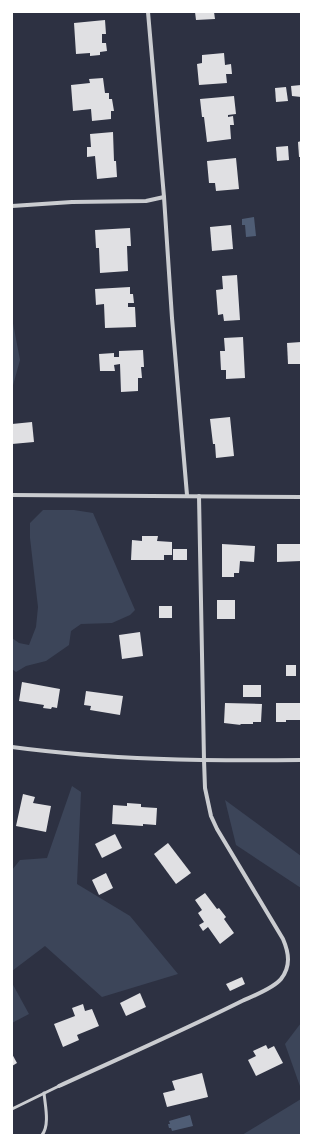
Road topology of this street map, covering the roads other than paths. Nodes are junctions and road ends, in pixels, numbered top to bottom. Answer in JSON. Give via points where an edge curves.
{"nodes":[{"id":1,"x":148,"y":12,"type":"edge"},
{"id":2,"x":164,"y":198,"type":"junction"},
{"id":3,"x":12,"y":206,"type":"edge"},
{"id":4,"x":12,"y":494,"type":"edge"},
{"id":5,"x":188,"y":495,"type":"junction"},
{"id":6,"x":199,"y":496,"type":"junction"},
{"id":7,"x":301,"y":497,"type":"edge"},
{"id":8,"x":12,"y":747,"type":"edge"},
{"id":9,"x":204,"y":760,"type":"junction"},
{"id":10,"x":301,"y":760,"type":"edge"},
{"id":11,"x":59,"y":1086,"type":"joint"},
{"id":12,"x":44,"y":1093,"type":"junction"},
{"id":13,"x":12,"y":1109,"type":"edge"},
{"id":14,"x":42,"y":1135,"type":"edge"}],
"edges":[{"from":1,"to":2,"type":"street"},
{"from":2,"to":3,"type":"street","via":[[146,201]]},
{"from":2,"to":5,"type":"street"},
{"from":4,"to":5,"type":"street"},
{"from":5,"to":6,"type":"street"},
{"from":6,"to":7,"type":"street"},
{"from":6,"to":9,"type":"street"},
{"from":8,"to":9,"type":"street","via":[[142,758]]},
{"from":9,"to":10,"type":"street"},
{"from":9,"to":11,"type":"street","via":[[205,788],[211,816],[283,939],[289,958],[286,971],[276,984]]},
{"from":11,"to":12,"type":"lane"},
{"from":12,"to":13,"type":"lane"},
{"from":12,"to":14,"type":"lane","via":[[46,1117],[45,1132]]}]}
